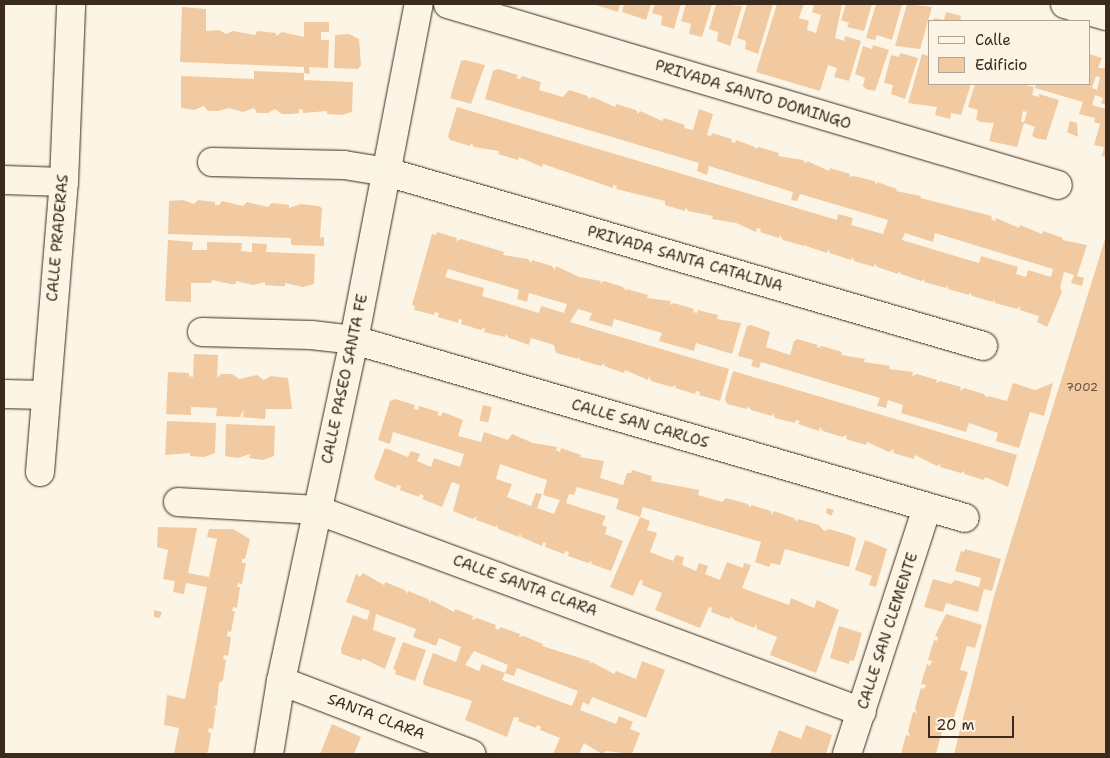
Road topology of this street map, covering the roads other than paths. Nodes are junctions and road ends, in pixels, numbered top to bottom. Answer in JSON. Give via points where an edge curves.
{"nodes":[{"id":1,"x":71,"y":4,"type":"edge"},
{"id":2,"x":419,"y":4,"type":"edge"},
{"id":3,"x":448,"y":4,"type":"edge"},
{"id":4,"x":1065,"y":4,"type":"edge"},
{"id":5,"x":1106,"y":16,"type":"edge"},
{"id":6,"x":212,"y":162,"type":"dead end"},
{"id":7,"x":387,"y":172,"type":"junction"},
{"id":8,"x":4,"y":180,"type":"edge"},
{"id":9,"x":64,"y":182,"type":"junction"},
{"id":10,"x":1058,"y":185,"type":"dead end"},
{"id":11,"x":202,"y":332,"type":"dead end"},
{"id":12,"x":354,"y":340,"type":"junction"},
{"id":13,"x":983,"y":346,"type":"dead end"},
{"id":14,"x":4,"y":394,"type":"edge"},
{"id":15,"x":45,"y":395,"type":"junction"},
{"id":16,"x":40,"y":472,"type":"dead end"},
{"id":17,"x":178,"y":502,"type":"dead end"},
{"id":18,"x":927,"y":508,"type":"junction"},
{"id":19,"x":317,"y":510,"type":"junction"},
{"id":20,"x":965,"y":518,"type":"dead end"},
{"id":21,"x":281,"y":681,"type":"junction"},
{"id":22,"x":862,"y":712,"type":"junction"},
{"id":23,"x":269,"y":754,"type":"edge"},
{"id":24,"x":471,"y":754,"type":"edge"},
{"id":25,"x":847,"y":754,"type":"edge"}],
"edges":[{"from":1,"to":9,"type":"street","name":"CALLE PRADERAS"},
{"from":2,"to":7,"type":"street","name":"CALLE PASEO SANTA FE"},
{"from":3,"to":10,"type":"street","name":"PRIVADA SANTO DOMINGO"},
{"from":4,"to":5,"type":"street"},
{"from":6,"to":7,"type":"street","name":"PRIVADA SANTA CATALINA","via":[[344,166]]},
{"from":7,"to":12,"type":"street","name":"CALLE PASEO SANTA FE"},
{"from":7,"to":13,"type":"street","name":"PRIVADA SANTA CATALINA"},
{"from":8,"to":9,"type":"street"},
{"from":9,"to":15,"type":"street","name":"CALLE PRADERAS"},
{"from":11,"to":12,"type":"street","name":"CALLE SAN CARLOS","via":[[311,335]]},
{"from":12,"to":18,"type":"street","name":"CALLE SAN CARLOS"},
{"from":12,"to":19,"type":"street","name":"CALLE PASEO SANTA FE"},
{"from":14,"to":15,"type":"street"},
{"from":15,"to":16,"type":"street","name":"CALLE PRADERAS"},
{"from":17,"to":19,"type":"street","name":"CALLE SANTA CLARA"},
{"from":18,"to":20,"type":"street","name":"CALLE SAN CARLOS"},
{"from":18,"to":22,"type":"street","name":"CALLE SAN CLEMENTE"},
{"from":19,"to":21,"type":"street","name":"CALLE PASEO SANTA FE"},
{"from":19,"to":22,"type":"street","name":"CALLE SANTA CLARA"},
{"from":21,"to":23,"type":"street","name":"CALLE PASEO SANTA FE"},
{"from":21,"to":24,"type":"street","name":"SANTA CLARA"},
{"from":22,"to":25,"type":"street","name":"CALLE SAN CLEMENTE"}]}
